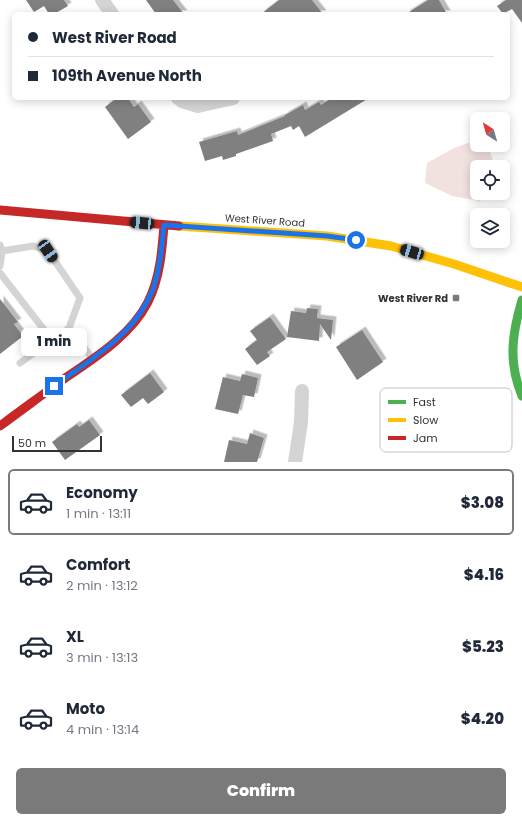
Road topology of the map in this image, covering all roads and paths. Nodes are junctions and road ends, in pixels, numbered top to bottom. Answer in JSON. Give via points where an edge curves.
{"nodes":[{"id":1,"x":102,"y":0,"type":"edge"},
{"id":2,"x":111,"y":12,"type":"edge"},
{"id":3,"x":181,"y":100,"type":"edge"},
{"id":4,"x":225,"y":100,"type":"edge"},
{"id":5,"x":0,"y":210,"type":"edge"},
{"id":6,"x":164,"y":225,"type":"junction"},
{"id":7,"x":1,"y":248,"type":"edge"},
{"id":8,"x":0,"y":266,"type":"edge"},
{"id":9,"x":0,"y":273,"type":"edge"},
{"id":10,"x":522,"y":287,"type":"edge"},
{"id":11,"x":522,"y":300,"type":"edge"},
{"id":12,"x":69,"y":328,"type":"junction"},
{"id":13,"x":52,"y":340,"type":"junction"},
{"id":14,"x":92,"y":359,"type":"junction"},
{"id":15,"x":20,"y":363,"type":"dead end"},
{"id":16,"x":302,"y":391,"type":"dead end"},
{"id":17,"x":522,"y":396,"type":"edge"},
{"id":18,"x":1,"y":423,"type":"edge"},
{"id":19,"x":295,"y":462,"type":"edge"}],
"edges":[{"from":1,"to":2,"type":"street"},
{"from":3,"to":4,"type":"street","via":[[198,106]]},
{"from":5,"to":6,"type":"main road","name":"West River Road"},
{"from":6,"to":10,"type":"main road","name":"West River Road","via":[[327,236],[391,246]]},
{"from":6,"to":14,"type":"main road","via":[[154,288],[145,308],[128,330]]},
{"from":7,"to":8,"type":"lane"},
{"from":7,"to":12,"type":"lane","via":[[33,246],[48,251],[80,298]]},
{"from":9,"to":13,"type":"lane"},
{"from":11,"to":17,"type":"main road","via":[[511,347],[512,366]]},
{"from":12,"to":13,"type":"lane"},
{"from":12,"to":14,"type":"lane"},
{"from":13,"to":15,"type":"lane"},
{"from":14,"to":18,"type":"main road"},
{"from":16,"to":19,"type":"street","via":[[301,422]]}]}
